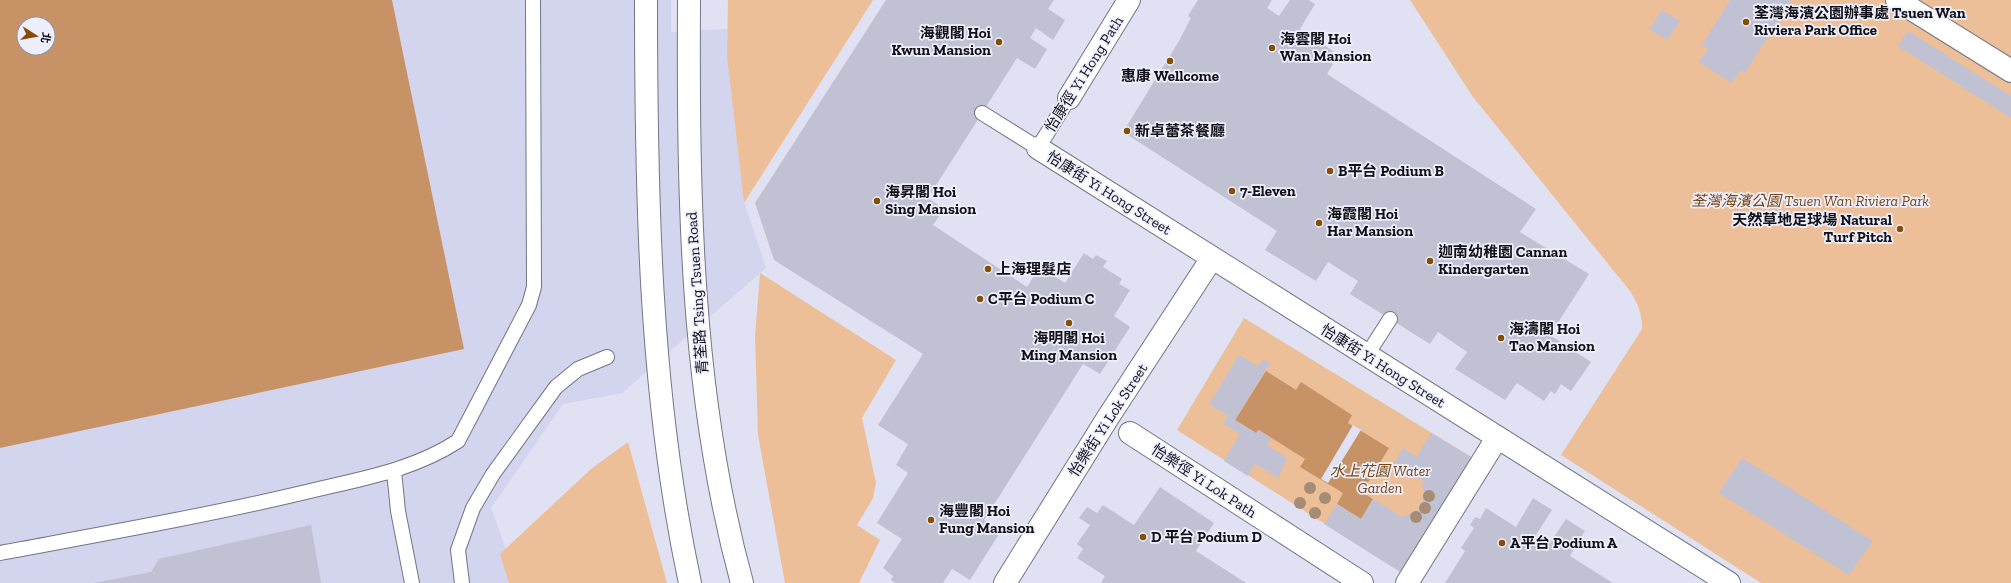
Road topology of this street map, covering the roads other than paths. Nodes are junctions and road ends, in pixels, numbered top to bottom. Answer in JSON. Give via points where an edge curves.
{"nodes":[{"id":1,"x":533,"y":0,"type":"edge"},
{"id":2,"x":646,"y":0,"type":"edge"},
{"id":3,"x":689,"y":0,"type":"edge"},
{"id":4,"x":1129,"y":0,"type":"edge"},
{"id":5,"x":1897,"y":0,"type":"edge"},
{"id":6,"x":2011,"y":71,"type":"edge"},
{"id":7,"x":1069,"y":98,"type":"joint"},
{"id":8,"x":982,"y":113,"type":"dead end"},
{"id":9,"x":1038,"y":148,"type":"junction"},
{"id":10,"x":1212,"y":258,"type":"junction"},
{"id":11,"x":1390,"y":319,"type":"dead end"},
{"id":12,"x":1367,"y":355,"type":"junction"},
{"id":13,"x":607,"y":357,"type":"dead end"},
{"id":14,"x":1107,"y":419,"type":"junction"},
{"id":15,"x":1130,"y":433,"type":"joint"},
{"id":16,"x":1497,"y":438,"type":"junction"},
{"id":17,"x":394,"y":471,"type":"junction"},
{"id":18,"x":0,"y":554,"type":"edge"},
{"id":19,"x":412,"y":583,"type":"edge"},
{"id":20,"x":462,"y":583,"type":"edge"},
{"id":21,"x":690,"y":583,"type":"edge"},
{"id":22,"x":742,"y":583,"type":"edge"},
{"id":23,"x":1006,"y":583,"type":"edge"},
{"id":24,"x":1362,"y":583,"type":"edge"},
{"id":25,"x":1407,"y":583,"type":"edge"},
{"id":26,"x":1729,"y":583,"type":"edge"}],
"edges":[{"from":1,"to":17,"type":"lane","via":[[534,287],[529,305],[458,441],[438,454]]},
{"from":2,"to":21,"type":"street","via":[[646,125],[660,380],[677,512]]},
{"from":3,"to":22,"type":"street","name":"青荃路 Tsing Tsuen Road","via":[[689,124],[695,287],[709,428],[721,500]]},
{"from":4,"to":7,"type":"street","name":"怡康徑 Yi Hong Path"},
{"from":5,"to":6,"type":"street"},
{"from":7,"to":9,"type":"lane","name":"怡康徑 Yi Hong Path"},
{"from":8,"to":9,"type":"lane"},
{"from":9,"to":10,"type":"street","name":"怡康街 Yi Hong Street"},
{"from":10,"to":12,"type":"street","name":"怡康街 Yi Hong Street"},
{"from":10,"to":14,"type":"street","name":"怡樂街 Yi Lok Street"},
{"from":11,"to":12,"type":"lane"},
{"from":12,"to":16,"type":"street","name":"怡康街 Yi Hong Street"},
{"from":13,"to":20,"type":"lane","via":[[578,368],[556,387],[493,474],[473,508],[458,550]]},
{"from":14,"to":15,"type":"lane","name":"怡樂徑 Yi Lok Path"},
{"from":14,"to":23,"type":"street","name":"怡樂街 Yi Lok Street"},
{"from":15,"to":24,"type":"street","name":"怡樂徑 Yi Lok Path"},
{"from":16,"to":25,"type":"street"},
{"from":16,"to":26,"type":"street","name":"怡康街 Yi Hong Street"},
{"from":17,"to":18,"type":"lane","via":[[271,500]]},
{"from":17,"to":19,"type":"lane","via":[[398,511]]}]}
